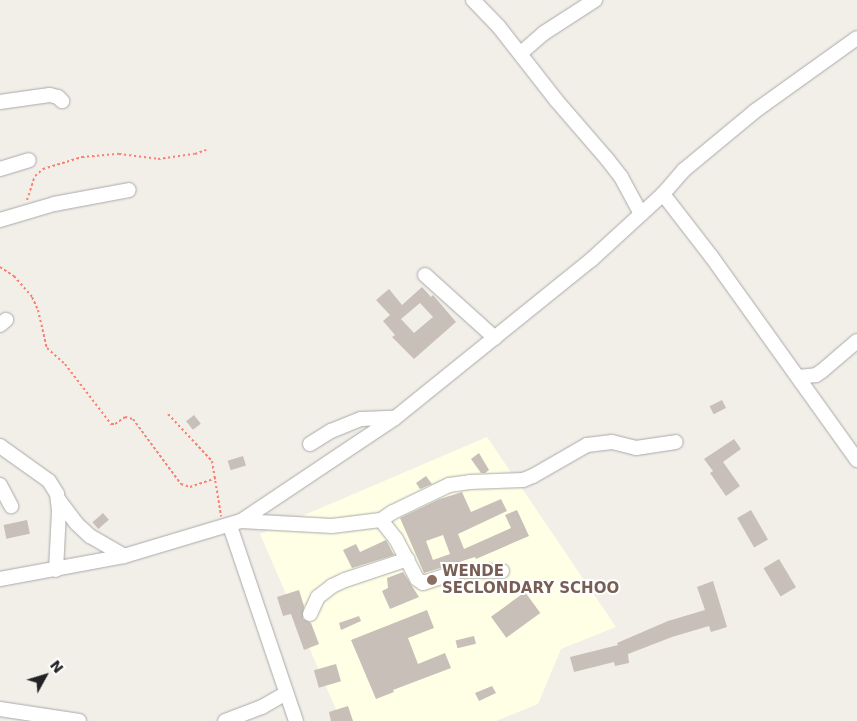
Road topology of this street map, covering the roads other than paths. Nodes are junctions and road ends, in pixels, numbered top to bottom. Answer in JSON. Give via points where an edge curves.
{"nodes":[{"id":1,"x":473,"y":0,"type":"edge"},
{"id":2,"x":595,"y":0,"type":"edge"},
{"id":3,"x":857,"y":38,"type":"edge"},
{"id":4,"x":521,"y":53,"type":"junction"},
{"id":5,"x":62,"y":101,"type":"dead end"},
{"id":6,"x":0,"y":102,"type":"edge"},
{"id":7,"x":29,"y":160,"type":"dead end"},
{"id":8,"x":0,"y":168,"type":"edge"},
{"id":9,"x":129,"y":190,"type":"dead end"},
{"id":10,"x":662,"y":194,"type":"junction"},
{"id":11,"x":641,"y":214,"type":"junction"},
{"id":12,"x":0,"y":220,"type":"edge"},
{"id":13,"x":425,"y":275,"type":"dead end"},
{"id":14,"x":495,"y":338,"type":"junction"},
{"id":15,"x":857,"y":341,"type":"edge"},
{"id":16,"x":798,"y":377,"type":"junction"},
{"id":17,"x":395,"y":418,"type":"junction"},
{"id":18,"x":676,"y":442,"type":"dead end"},
{"id":19,"x":310,"y":444,"type":"dead end"},
{"id":20,"x":0,"y":446,"type":"edge"},
{"id":21,"x":857,"y":460,"type":"edge"},
{"id":22,"x":0,"y":485,"type":"edge"},
{"id":23,"x":58,"y":499,"type":"junction"},
{"id":24,"x":10,"y":506,"type":"dead end"},
{"id":25,"x":381,"y":520,"type":"junction"},
{"id":26,"x":231,"y":525,"type":"junction"},
{"id":27,"x":124,"y":556,"type":"junction"},
{"id":28,"x":408,"y":559,"type":"junction"},
{"id":29,"x":56,"y":570,"type":"junction"},
{"id":30,"x":502,"y":571,"type":"dead end"},
{"id":31,"x":0,"y":579,"type":"edge"},
{"id":32,"x":310,"y":614,"type":"dead end"},
{"id":33,"x":286,"y":693,"type":"junction"},
{"id":34,"x":0,"y":709,"type":"edge"},
{"id":35,"x":46,"y":718,"type":"edge"},
{"id":36,"x":79,"y":721,"type":"edge"},
{"id":37,"x":225,"y":721,"type":"edge"},
{"id":38,"x":296,"y":721,"type":"edge"}],
"edges":[{"from":1,"to":4,"type":"street"},
{"from":2,"to":4,"type":"street","via":[[544,33]]},
{"from":3,"to":10,"type":"street","via":[[755,111],[684,170]]},
{"from":4,"to":11,"type":"street","via":[[621,178]]},
{"from":5,"to":6,"type":"street","via":[[50,95]]},
{"from":7,"to":8,"type":"street"},
{"from":9,"to":12,"type":"street","via":[[84,197]]},
{"from":10,"to":11,"type":"street"},
{"from":10,"to":16,"type":"street"},
{"from":11,"to":14,"type":"street","via":[[591,260]]},
{"from":13,"to":14,"type":"street"},
{"from":14,"to":17,"type":"street"},
{"from":15,"to":16,"type":"street","via":[[816,375]]},
{"from":16,"to":21,"type":"street"},
{"from":17,"to":19,"type":"street","via":[[361,419]]},
{"from":17,"to":26,"type":"street"},
{"from":18,"to":25,"type":"street","via":[[636,448],[612,442],[587,445],[523,480],[449,485]]},
{"from":20,"to":23,"type":"street","via":[[49,481]]},
{"from":22,"to":24,"type":"street"},
{"from":23,"to":27,"type":"street","via":[[90,536]]},
{"from":23,"to":29,"type":"street"},
{"from":25,"to":26,"type":"street","via":[[332,526]]},
{"from":25,"to":28,"type":"street"},
{"from":26,"to":27,"type":"street"},
{"from":26,"to":33,"type":"street"},
{"from":27,"to":29,"type":"street"},
{"from":28,"to":30,"type":"street","via":[[423,583],[460,570]]},
{"from":28,"to":32,"type":"street","via":[[332,586],[318,597]]},
{"from":29,"to":31,"type":"street"},
{"from":33,"to":37,"type":"street","via":[[262,707]]},
{"from":33,"to":38,"type":"street"},
{"from":34,"to":35,"type":"street"},
{"from":35,"to":36,"type":"street"}]}
